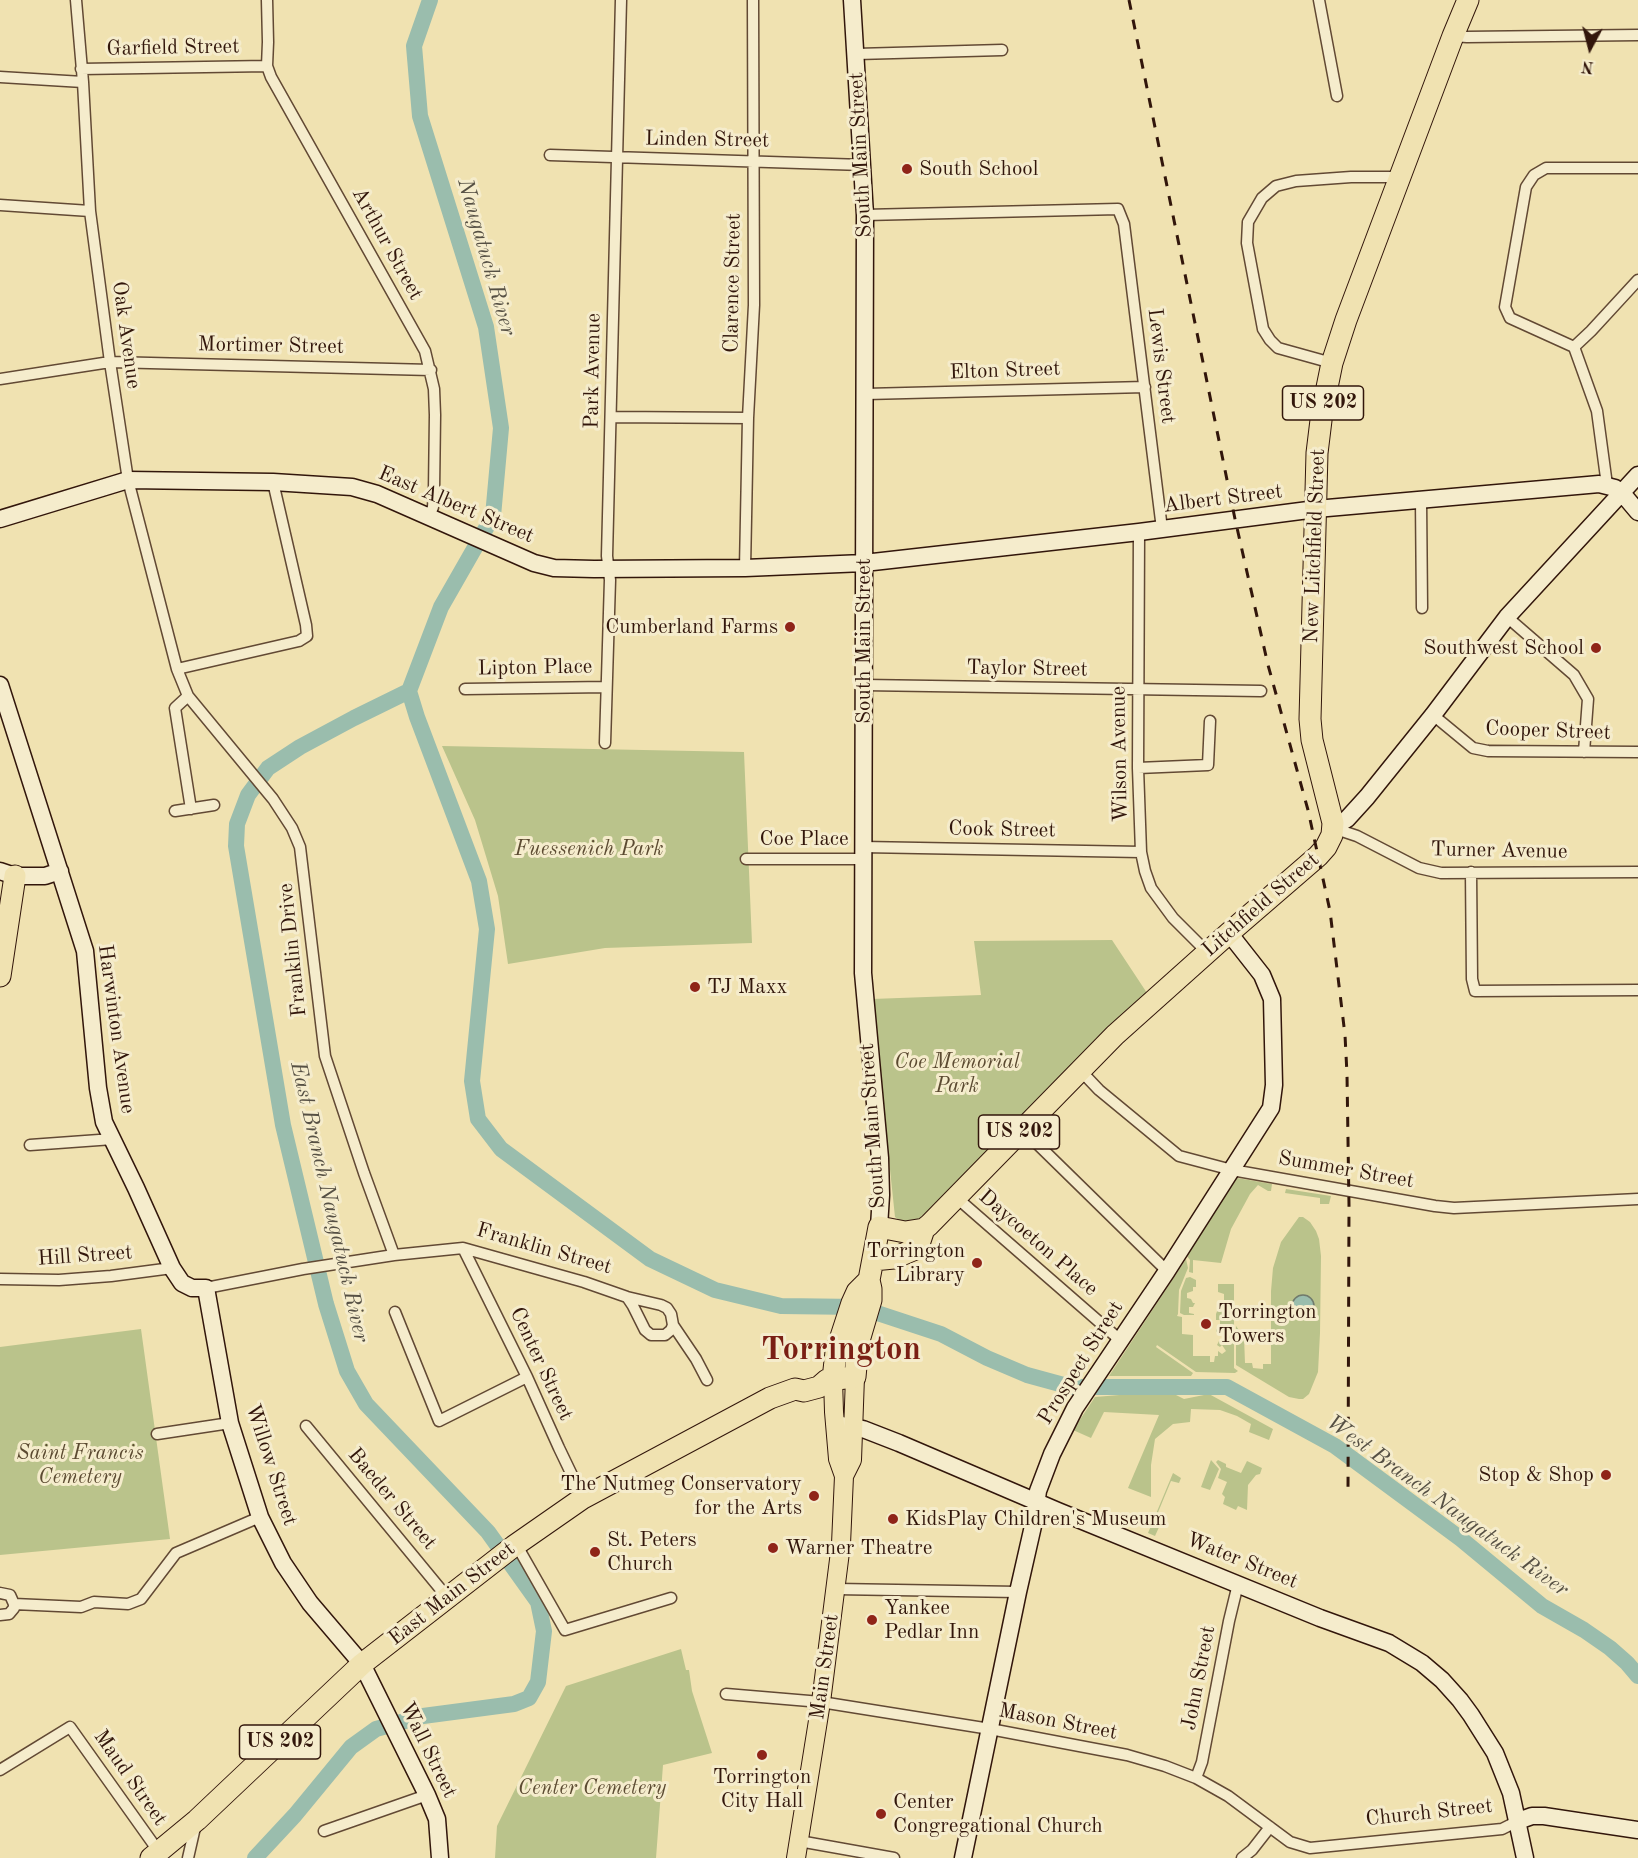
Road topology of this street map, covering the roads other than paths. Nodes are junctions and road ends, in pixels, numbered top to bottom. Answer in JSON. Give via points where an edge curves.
{"nodes":[{"id":1,"x":76,"y":0,"type":"edge"},
{"id":2,"x":267,"y":0,"type":"edge"},
{"id":3,"x":621,"y":0,"type":"edge"},
{"id":4,"x":753,"y":0,"type":"edge"},
{"id":5,"x":852,"y":0,"type":"edge"},
{"id":6,"x":1319,"y":0,"type":"edge"},
{"id":7,"x":1468,"y":0,"type":"edge"},
{"id":8,"x":1638,"y":35,"type":"edge"},
{"id":9,"x":1453,"y":36,"type":"junction"},
{"id":10,"x":1002,"y":50,"type":"dead end"},
{"id":11,"x":856,"y":54,"type":"junction"},
{"id":12,"x":267,"y":66,"type":"junction"},
{"id":13,"x":81,"y":69,"type":"junction"},
{"id":14,"x":0,"y":77,"type":"edge"},
{"id":15,"x":83,"y":82,"type":"junction"},
{"id":16,"x":1337,"y":96,"type":"dead end"},
{"id":17,"x":550,"y":155,"type":"dead end"},
{"id":18,"x":618,"y":158,"type":"junction"},
{"id":19,"x":754,"y":161,"type":"junction"},
{"id":20,"x":863,"y":165,"type":"junction"},
{"id":21,"x":1638,"y":168,"type":"edge"},
{"id":22,"x":1400,"y":177,"type":"junction"},
{"id":23,"x":0,"y":205,"type":"edge"},
{"id":24,"x":90,"y":211,"type":"junction"},
{"id":25,"x":865,"y":215,"type":"junction"},
{"id":26,"x":1638,"y":280,"type":"edge"},
{"id":27,"x":1574,"y":346,"type":"junction"},
{"id":28,"x":110,"y":362,"type":"junction"},
{"id":29,"x":1332,"y":363,"type":"junction"},
{"id":30,"x":431,"y":370,"type":"junction"},
{"id":31,"x":0,"y":379,"type":"edge"},
{"id":32,"x":1145,"y":387,"type":"junction"},
{"id":33,"x":866,"y":394,"type":"junction"},
{"id":34,"x":611,"y":417,"type":"junction"},
{"id":35,"x":748,"y":418,"type":"junction"},
{"id":36,"x":1638,"y":475,"type":"edge"},
{"id":37,"x":128,"y":480,"type":"junction"},
{"id":38,"x":273,"y":482,"type":"junction"},
{"id":39,"x":1614,"y":489,"type":"junction"},
{"id":40,"x":1420,"y":500,"type":"junction"},
{"id":41,"x":1316,"y":509,"type":"junction"},
{"id":42,"x":1638,"y":512,"type":"edge"},
{"id":43,"x":429,"y":517,"type":"junction"},
{"id":44,"x":0,"y":519,"type":"edge"},
{"id":45,"x":1162,"y":529,"type":"junction"},
{"id":46,"x":1138,"y":532,"type":"junction"},
{"id":47,"x":864,"y":563,"type":"junction"},
{"id":48,"x":745,"y":568,"type":"junction"},
{"id":49,"x":609,"y":569,"type":"junction"},
{"id":50,"x":1422,"y":608,"type":"dead end"},
{"id":51,"x":1508,"y":617,"type":"junction"},
{"id":52,"x":177,"y":669,"type":"junction"},
{"id":53,"x":0,"y":685,"type":"edge"},
{"id":54,"x":864,"y":685,"type":"junction"},
{"id":55,"x":606,"y":687,"type":"junction"},
{"id":56,"x":465,"y":689,"type":"dead end"},
{"id":57,"x":1138,"y":690,"type":"junction"},
{"id":58,"x":1261,"y":691,"type":"dead end"},
{"id":59,"x":188,"y":696,"type":"junction"},
{"id":60,"x":1433,"y":715,"type":"junction"},
{"id":61,"x":1210,"y":721,"type":"dead end"},
{"id":62,"x":605,"y":742,"type":"dead end"},
{"id":63,"x":1584,"y":752,"type":"junction"},
{"id":64,"x":1638,"y":752,"type":"edge"},
{"id":65,"x":1138,"y":768,"type":"junction"},
{"id":66,"x":214,"y":805,"type":"dead end"},
{"id":67,"x":191,"y":809,"type":"junction"},
{"id":68,"x":175,"y":811,"type":"dead end"},
{"id":69,"x":1333,"y":828,"type":"junction"},
{"id":70,"x":1141,"y":852,"type":"junction"},
{"id":71,"x":863,"y":853,"type":"junction"},
{"id":72,"x":746,"y":859,"type":"dead end"},
{"id":73,"x":60,"y":871,"type":"junction"},
{"id":74,"x":1471,"y":872,"type":"junction"},
{"id":75,"x":1638,"y":872,"type":"edge"},
{"id":76,"x":8,"y":874,"type":"edge"},
{"id":77,"x":1229,"y":933,"type":"junction"},
{"id":78,"x":1207,"y":952,"type":"junction"},
{"id":79,"x":0,"y":975,"type":"edge"},
{"id":80,"x":1638,"y":990,"type":"edge"},
{"id":81,"x":1080,"y":1070,"type":"junction"},
{"id":82,"x":1022,"y":1129,"type":"junction"},
{"id":83,"x":113,"y":1139,"type":"junction"},
{"id":84,"x":30,"y":1145,"type":"dead end"},
{"id":85,"x":1232,"y":1170,"type":"junction"},
{"id":86,"x":957,"y":1198,"type":"junction"},
{"id":87,"x":1638,"y":1199,"type":"edge"},
{"id":88,"x":879,"y":1227,"type":"junction"},
{"id":89,"x":924,"y":1229,"type":"junction"},
{"id":90,"x":464,"y":1248,"type":"junction"},
{"id":91,"x":394,"y":1255,"type":"junction"},
{"id":92,"x":172,"y":1268,"type":"junction"},
{"id":93,"x":871,"y":1270,"type":"junction"},
{"id":94,"x":1167,"y":1271,"type":"junction"},
{"id":95,"x":0,"y":1279,"type":"edge"},
{"id":96,"x":207,"y":1288,"type":"junction"},
{"id":97,"x":627,"y":1298,"type":"junction"},
{"id":98,"x":859,"y":1310,"type":"joint"},
{"id":99,"x":395,"y":1312,"type":"dead end"},
{"id":100,"x":673,"y":1325,"type":"junction"},
{"id":101,"x":1120,"y":1340,"type":"junction"},
{"id":102,"x":848,"y":1345,"type":"junction"},
{"id":103,"x":831,"y":1376,"type":"junction"},
{"id":104,"x":527,"y":1377,"type":"junction"},
{"id":105,"x":855,"y":1377,"type":"junction"},
{"id":106,"x":707,"y":1380,"type":"dead end"},
{"id":107,"x":230,"y":1423,"type":"junction"},
{"id":108,"x":835,"y":1425,"type":"junction"},
{"id":109,"x":306,"y":1426,"type":"dead end"},
{"id":110,"x":853,"y":1427,"type":"junction"},
{"id":111,"x":157,"y":1434,"type":"dead end"},
{"id":112,"x":844,"y":1476,"type":"junction"},
{"id":113,"x":583,"y":1498,"type":"junction"},
{"id":114,"x":1037,"y":1502,"type":"junction"},
{"id":115,"x":260,"y":1517,"type":"junction"},
{"id":116,"x":515,"y":1545,"type":"junction"},
{"id":117,"x":1238,"y":1584,"type":"junction"},
{"id":118,"x":836,"y":1589,"type":"junction"},
{"id":119,"x":1018,"y":1592,"type":"junction"},
{"id":120,"x":0,"y":1593,"type":"edge"},
{"id":121,"x":447,"y":1597,"type":"junction"},
{"id":122,"x":671,"y":1598,"type":"dead end"},
{"id":123,"x":14,"y":1604,"type":"junction"},
{"id":124,"x":0,"y":1615,"type":"edge"},
{"id":125,"x":362,"y":1664,"type":"junction"},
{"id":126,"x":726,"y":1694,"type":"dead end"},
{"id":127,"x":821,"y":1702,"type":"junction"},
{"id":128,"x":990,"y":1729,"type":"junction"},
{"id":129,"x":0,"y":1770,"type":"edge"},
{"id":130,"x":1196,"y":1779,"type":"junction"},
{"id":131,"x":426,"y":1795,"type":"junction"},
{"id":132,"x":197,"y":1820,"type":"junction"},
{"id":133,"x":1518,"y":1821,"type":"junction"},
{"id":134,"x":1270,"y":1827,"type":"junction"},
{"id":135,"x":1638,"y":1830,"type":"edge"},
{"id":136,"x":324,"y":1831,"type":"dead end"},
{"id":137,"x":798,"y":1849,"type":"edge"},
{"id":138,"x":155,"y":1855,"type":"edge"},
{"id":139,"x":188,"y":1858,"type":"edge"},
{"id":140,"x":440,"y":1858,"type":"edge"},
{"id":141,"x":894,"y":1858,"type":"edge"},
{"id":142,"x":963,"y":1858,"type":"edge"},
{"id":143,"x":1242,"y":1858,"type":"edge"},
{"id":144,"x":1525,"y":1858,"type":"edge"}],
"edges":[{"from":1,"to":13,"type":"street","name":"Oak Avenue"},
{"from":2,"to":12,"type":"street","name":"Arthur Street"},
{"from":3,"to":18,"type":"street","name":"Park Avenue"},
{"from":4,"to":19,"type":"street","name":"Clarence Street"},
{"from":5,"to":11,"type":"main road","name":"South Main Street"},
{"from":6,"to":16,"type":"street"},
{"from":7,"to":9,"type":"highway","name":"New Litchfield Street","number":"US 202"},
{"from":8,"to":9,"type":"street"},
{"from":9,"to":22,"type":"highway","name":"New Litchfield Street","number":"US 202"},
{"from":10,"to":11,"type":"street"},
{"from":11,"to":20,"type":"main road","name":"South Main Street"},
{"from":12,"to":13,"type":"street","name":"Garfield Street"},
{"from":12,"to":30,"type":"street","name":"Arthur Street","via":[[425,351]]},
{"from":13,"to":15,"type":"street","name":"Oak Avenue"},
{"from":14,"to":15,"type":"street"},
{"from":15,"to":24,"type":"street","name":"Oak Avenue"},
{"from":17,"to":18,"type":"street","name":"Linden Street"},
{"from":18,"to":19,"type":"street","name":"Linden Street"},
{"from":18,"to":34,"type":"street","name":"Park Avenue"},
{"from":19,"to":20,"type":"street","name":"Linden Street"},
{"from":19,"to":35,"type":"street","name":"Clarence Street","via":[[754,305]]},
{"from":20,"to":25,"type":"main road","name":"South Main Street"},
{"from":21,"to":27,"type":"street","via":[[1546,168],[1534,175],[1526,187],[1504,308],[1510,318]]},
{"from":22,"to":29,"type":"highway","name":"New Litchfield Street","number":"US 202"},
{"from":22,"to":29,"type":"street","via":[[1347,177],[1276,186],[1262,198],[1248,222],[1247,243],[1263,329],[1278,348]]},
{"from":23,"to":24,"type":"street"},
{"from":24,"to":28,"type":"street","name":"Oak Avenue"},
{"from":25,"to":32,"type":"street","name":"Lewis Street","via":[[1118,209],[1124,224]]},
{"from":25,"to":33,"type":"main road","name":"South Main Street"},
{"from":26,"to":27,"type":"street"},
{"from":27,"to":39,"type":"street","via":[[1597,411]]},
{"from":28,"to":30,"type":"street","name":"Mortimer Street"},
{"from":28,"to":31,"type":"street","name":"Mortimer Street"},
{"from":28,"to":37,"type":"street","name":"Oak Avenue"},
{"from":29,"to":41,"type":"highway","name":"New Litchfield Street","number":"US 202","via":[[1317,453]]},
{"from":30,"to":43,"type":"street","name":"Arthur Street","via":[[434,491]]},
{"from":32,"to":33,"type":"street","name":"Elton Street"},
{"from":32,"to":45,"type":"street","name":"Lewis Street"},
{"from":33,"to":47,"type":"main road","name":"South Main Street"},
{"from":34,"to":35,"type":"street"},
{"from":34,"to":49,"type":"street","name":"Park Avenue"},
{"from":35,"to":48,"type":"street","name":"Clarence Street"},
{"from":36,"to":39,"type":"main road","name":"Litchfield Street"},
{"from":37,"to":38,"type":"main road","name":"East Albert Street"},
{"from":37,"to":44,"type":"main road","name":"East Albert Street"},
{"from":37,"to":52,"type":"street","name":"Oak Avenue"},
{"from":38,"to":43,"type":"main road","name":"East Albert Street","via":[[352,487]]},
{"from":38,"to":52,"type":"street","via":[[307,636]]},
{"from":39,"to":40,"type":"main road","name":"Albert Street","via":[[1588,485]]},
{"from":39,"to":42,"type":"main road"},
{"from":39,"to":51,"type":"main road","name":"Litchfield Street"},
{"from":40,"to":41,"type":"main road","name":"Albert Street"},
{"from":40,"to":50,"type":"street"},
{"from":41,"to":45,"type":"main road","name":"Albert Street"},
{"from":41,"to":69,"type":"highway","name":"New Litchfield Street","number":"US 202","via":[[1310,719]]},
{"from":43,"to":49,"type":"main road","name":"East Albert Street","via":[[546,566]]},
{"from":45,"to":46,"type":"main road","name":"Albert Street"},
{"from":46,"to":47,"type":"main road","name":"Albert Street"},
{"from":46,"to":57,"type":"street","name":"Wilson Avenue"},
{"from":47,"to":48,"type":"main road","name":"East Albert Street"},
{"from":47,"to":54,"type":"main road","name":"South Main Street"},
{"from":48,"to":49,"type":"main road","name":"East Albert Street"},
{"from":49,"to":55,"type":"street","name":"Park Avenue"},
{"from":51,"to":60,"type":"main road","name":"Litchfield Street"},
{"from":51,"to":63,"type":"street","via":[[1574,675],[1588,699]]},
{"from":52,"to":59,"type":"street","name":"Franklin Drive"},
{"from":53,"to":73,"type":"main road","name":"Harwinton Avenue"},
{"from":54,"to":57,"type":"street","name":"Taylor Street"},
{"from":54,"to":71,"type":"main road","name":"South Main Street"},
{"from":55,"to":56,"type":"street","name":"Lipton Place"},
{"from":55,"to":62,"type":"street","name":"Park Avenue"},
{"from":57,"to":58,"type":"street","name":"Taylor Street"},
{"from":57,"to":65,"type":"street","name":"Wilson Avenue"},
{"from":59,"to":67,"type":"street","via":[[175,708]]},
{"from":59,"to":91,"type":"street","name":"Franklin Drive","via":[[273,799],[300,847],[325,1056]]},
{"from":60,"to":63,"type":"street","name":"Cooper Street","via":[[1480,750]]},
{"from":60,"to":69,"type":"main road","name":"Litchfield Street","via":[[1355,811]]},
{"from":61,"to":65,"type":"street","via":[[1208,765]]},
{"from":63,"to":64,"type":"street","name":"Cooper Street"},
{"from":65,"to":70,"type":"street","name":"Wilson Avenue"},
{"from":66,"to":67,"type":"street"},
{"from":67,"to":68,"type":"street"},
{"from":69,"to":74,"type":"street","name":"Turner Avenue","via":[[1419,868],[1441,873]]},
{"from":69,"to":77,"type":"highway","name":"Litchfield Street","number":"US 202","via":[[1329,842],[1318,856]]},
{"from":70,"to":71,"type":"street","name":"Cook Street"},
{"from":70,"to":78,"type":"street","name":"Wilson Avenue","via":[[1151,888],[1173,918]]},
{"from":71,"to":72,"type":"street","name":"Coe Place"},
{"from":71,"to":88,"type":"main road","name":"South Main Street","via":[[863,973],[880,1158]]},
{"from":73,"to":76,"type":"main road","via":[[45,876]]},
{"from":73,"to":83,"type":"main road","name":"Harwinton Avenue","via":[[85,951],[98,1088],[104,1122]]},
{"from":74,"to":75,"type":"street","name":"Turner Avenue"},
{"from":74,"to":80,"type":"street","via":[[1475,991]]},
{"from":76,"to":79,"type":"highway"},
{"from":77,"to":78,"type":"highway","name":"Litchfield Street","number":"US 202"},
{"from":77,"to":85,"type":"main road","name":"Prospect Street","via":[[1262,975],[1272,999],[1274,1085],[1271,1108]]},
{"from":78,"to":81,"type":"highway","name":"Litchfield Street","number":"US 202"},
{"from":81,"to":82,"type":"highway","name":"Litchfield Street","number":"US 202"},
{"from":81,"to":85,"type":"street","name":"Summer Street","via":[[1179,1156]]},
{"from":82,"to":86,"type":"highway","name":"Litchfield Street","number":"US 202"},
{"from":82,"to":94,"type":"street"},
{"from":83,"to":84,"type":"street"},
{"from":83,"to":92,"type":"main road","name":"Harwinton Avenue"},
{"from":85,"to":87,"type":"street","name":"Summer Street","via":[[1454,1208]]},
{"from":85,"to":94,"type":"main road","name":"Prospect Street"},
{"from":86,"to":89,"type":"highway","name":"Litchfield Street","number":"US 202"},
{"from":86,"to":101,"type":"street","name":"Daycoeton Place"},
{"from":88,"to":89,"type":"highway","via":[[899,1232]]},
{"from":88,"to":93,"type":"highway","name":"South Main Street"},
{"from":89,"to":93,"type":"highway","name":"Litchfield Street","number":"US 202","via":[[913,1250]]},
{"from":90,"to":91,"type":"street","name":"Franklin Street"},
{"from":90,"to":97,"type":"street","name":"Franklin Street"},
{"from":90,"to":104,"type":"street","name":"Center Street"},
{"from":91,"to":96,"type":"street","name":"Franklin Street"},
{"from":92,"to":95,"type":"street","name":"Hill Street","via":[[69,1279]]},
{"from":92,"to":96,"type":"main road","name":"Franklin Street","via":[[182,1283]]},
{"from":93,"to":98,"type":"highway","name":"South Main Street"},
{"from":94,"to":101,"type":"main road","name":"Prospect Street"},
{"from":96,"to":107,"type":"main road","name":"Willow Street"},
{"from":97,"to":100,"type":"street","name":"Franklin Street","via":[[667,1308]]},
{"from":97,"to":100,"type":"street","name":"Franklin Street","via":[[651,1335],[665,1335]]},
{"from":98,"to":102,"type":"highway","name":"Main Street"},
{"from":99,"to":104,"type":"street","via":[[439,1421]]},
{"from":100,"to":106,"type":"street"},
{"from":101,"to":114,"type":"main road","name":"Prospect Street","via":[[1075,1408],[1052,1454]]},
{"from":102,"to":103,"type":"highway","name":"Main Street"},
{"from":102,"to":105,"type":"highway","name":"Main Street"},
{"from":103,"to":105,"type":"highway","name":"East Main Street","number":"US 202"},
{"from":103,"to":108,"type":"main road","name":"Main Street"},
{"from":103,"to":113,"type":"highway","name":"East Main Street","number":"US 202","via":[[798,1383],[795,1389],[757,1404]]},
{"from":104,"to":113,"type":"street","name":"Center Street"},
{"from":105,"to":110,"type":"main road","name":"Main Street"},
{"from":107,"to":111,"type":"street"},
{"from":107,"to":115,"type":"main road","name":"Willow Street"},
{"from":108,"to":110,"type":"main road","name":"Water Street"},
{"from":108,"to":112,"type":"main road","name":"Main Street","via":[[838,1461]]},
{"from":109,"to":121,"type":"street","name":"Baeder Street"},
{"from":110,"to":112,"type":"main road","name":"Main Street","via":[[852,1460]]},
{"from":110,"to":114,"type":"main road","name":"Water Street"},
{"from":112,"to":118,"type":"main road","name":"Main Street"},
{"from":113,"to":116,"type":"highway","name":"East Main Street","number":"US 202"},
{"from":114,"to":117,"type":"main road","name":"Water Street"},
{"from":114,"to":119,"type":"main road","name":"Prospect Street"},
{"from":115,"to":123,"type":"street","via":[[176,1553],[141,1599],[128,1604],[94,1602],[81,1608]]},
{"from":115,"to":125,"type":"main road","name":"Willow Street","via":[[283,1563],[310,1603]]},
{"from":116,"to":121,"type":"highway","name":"East Main Street","number":"US 202"},
{"from":116,"to":122,"type":"street","via":[[565,1630]]},
{"from":117,"to":130,"type":"street","name":"John Street"},
{"from":117,"to":133,"type":"main road","name":"Water Street","via":[[1389,1643],[1432,1671],[1471,1715],[1495,1753]]},
{"from":118,"to":119,"type":"street"},
{"from":118,"to":127,"type":"main road","name":"Main Street"},
{"from":119,"to":128,"type":"main road","name":"Prospect Street"},
{"from":120,"to":123,"type":"street","via":[[10,1595]]},
{"from":121,"to":125,"type":"highway","name":"East Main Street","number":"US 202"},
{"from":123,"to":124,"type":"street","via":[[12,1612]]},
{"from":125,"to":131,"type":"main road","name":"Wall Street"},
{"from":125,"to":132,"type":"highway","name":"East Main Street","number":"US 202"},
{"from":126,"to":127,"type":"street","name":"Mason Street"},
{"from":127,"to":128,"type":"street","name":"Mason Street"},
{"from":127,"to":137,"type":"main road","name":"Main Street"},
{"from":128,"to":130,"type":"street","name":"Mason Street","via":[[1127,1755]]},
{"from":128,"to":142,"type":"main road","name":"Prospect Street"},
{"from":129,"to":138,"type":"street","name":"Maud Street","via":[[70,1727]]},
{"from":130,"to":134,"type":"street","name":"Mason Street","via":[[1228,1796]]},
{"from":131,"to":136,"type":"street"},
{"from":131,"to":140,"type":"main road","name":"Wall Street","via":[[437,1820]]},
{"from":132,"to":138,"type":"highway","name":"East Main Street","number":"US 202"},
{"from":132,"to":139,"type":"street"},
{"from":133,"to":134,"type":"street","name":"Church Street","via":[[1502,1829],[1310,1848],[1290,1842]]},
{"from":133,"to":135,"type":"main road","name":"Church Street","via":[[1545,1816]]},
{"from":133,"to":144,"type":"main road","name":"Water Street"},
{"from":134,"to":143,"type":"street"},
{"from":137,"to":141,"type":"street"}]}
